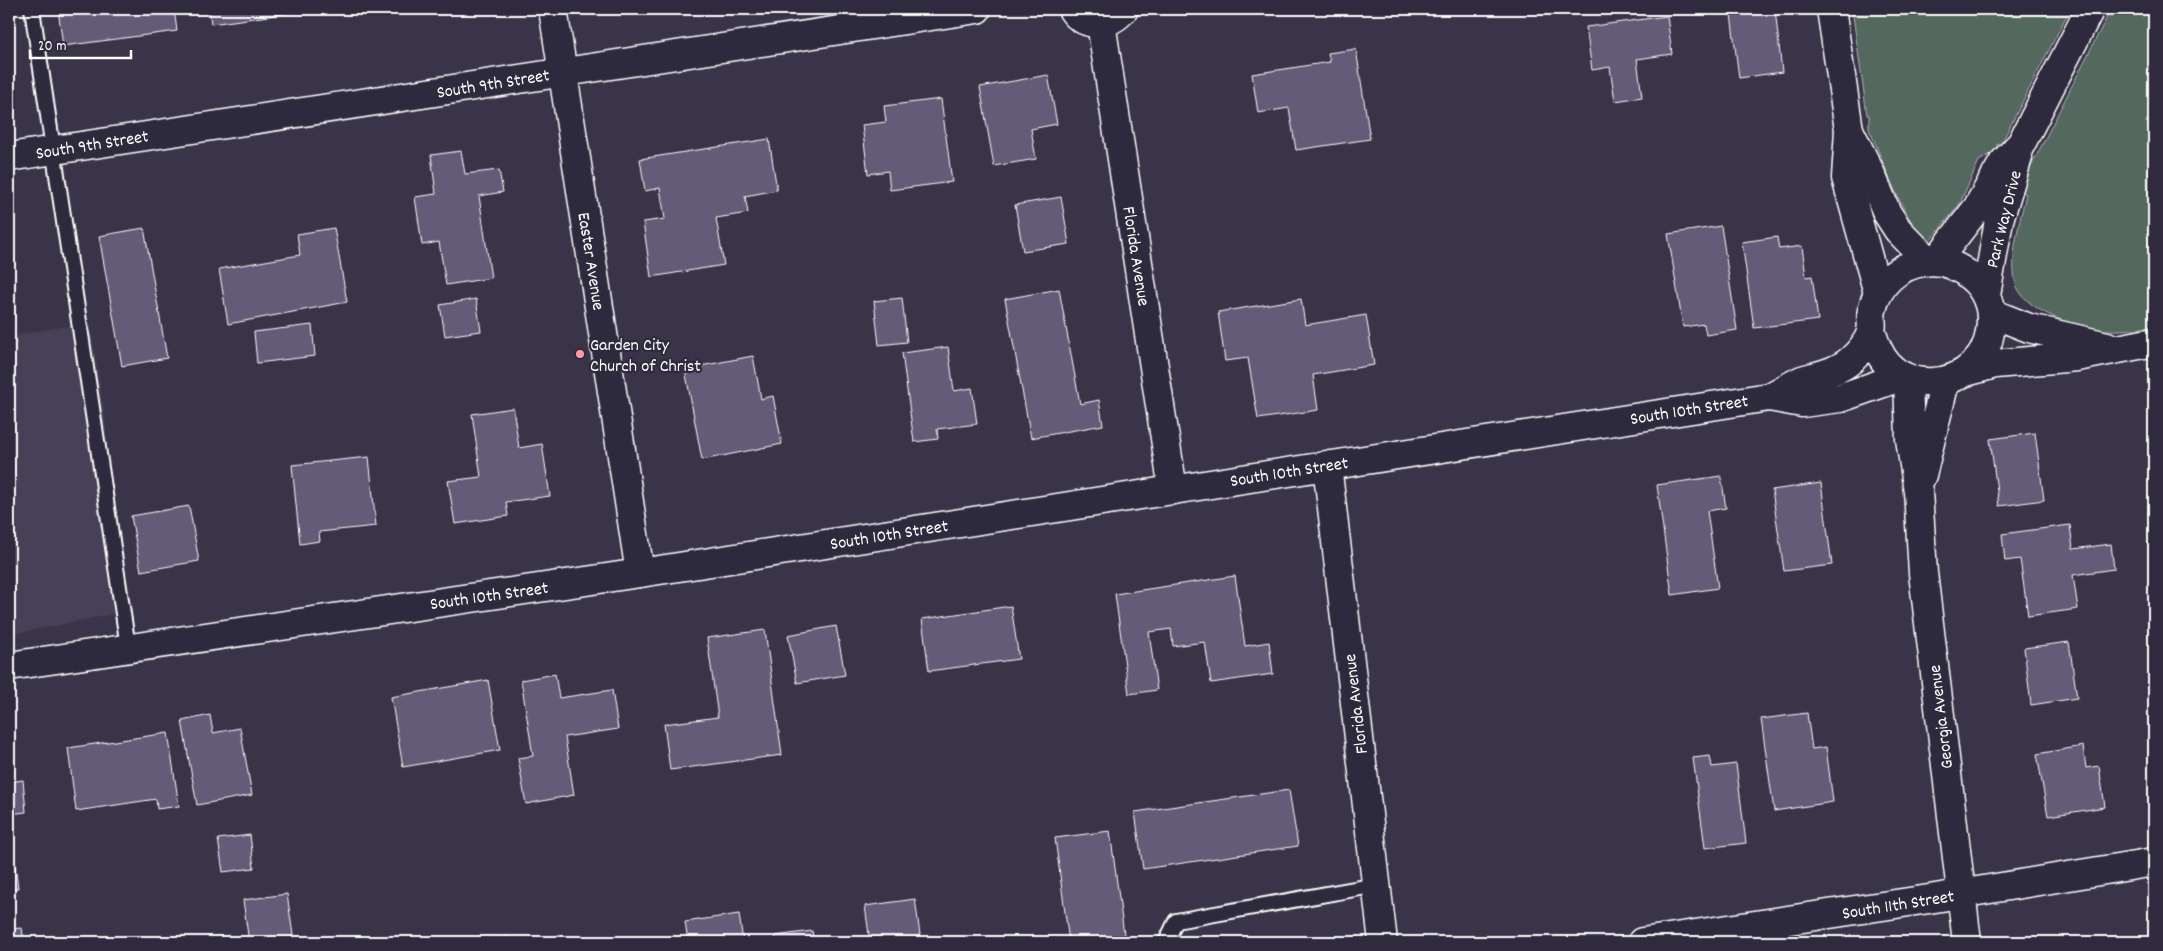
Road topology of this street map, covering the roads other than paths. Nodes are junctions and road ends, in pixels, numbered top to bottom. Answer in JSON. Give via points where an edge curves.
{"nodes":[{"id":1,"x":32,"y":9,"type":"edge"},
{"id":2,"x":553,"y":9,"type":"edge"},
{"id":3,"x":977,"y":9,"type":"edge"},
{"id":4,"x":1072,"y":9,"type":"edge"},
{"id":5,"x":1124,"y":9,"type":"edge"},
{"id":6,"x":1831,"y":9,"type":"edge"},
{"id":7,"x":2090,"y":9,"type":"edge"},
{"id":8,"x":1101,"y":23,"type":"junction"},
{"id":9,"x":563,"y":72,"type":"junction"},
{"id":10,"x":1849,"y":130,"type":"junction"},
{"id":11,"x":2021,"y":144,"type":"junction"},
{"id":12,"x":54,"y":150,"type":"junction"},
{"id":13,"x":9,"y":157,"type":"edge"},
{"id":14,"x":1932,"y":261,"type":"junction"},
{"id":15,"x":1878,"y":293,"type":"junction"},
{"id":16,"x":1988,"y":304,"type":"junction"},
{"id":17,"x":1871,"y":331,"type":"junction"},
{"id":18,"x":2154,"y":342,"type":"edge"},
{"id":19,"x":2116,"y":348,"type":"junction"},
{"id":20,"x":1905,"y":377,"type":"junction"},
{"id":21,"x":1955,"y":377,"type":"junction"},
{"id":22,"x":1768,"y":397,"type":"junction"},
{"id":23,"x":1327,"y":465,"type":"junction"},
{"id":24,"x":1173,"y":490,"type":"junction"},
{"id":25,"x":1918,"y":491,"type":"junction"},
{"id":26,"x":640,"y":573,"type":"junction"},
{"id":27,"x":128,"y":647,"type":"junction"},
{"id":28,"x":9,"y":666,"type":"edge"},
{"id":29,"x":2154,"y":862,"type":"edge"},
{"id":30,"x":1377,"y":885,"type":"junction"},
{"id":31,"x":1961,"y":894,"type":"junction"},
{"id":32,"x":1166,"y":942,"type":"edge"},
{"id":33,"x":1383,"y":942,"type":"edge"},
{"id":34,"x":1642,"y":942,"type":"edge"},
{"id":35,"x":1967,"y":942,"type":"edge"}],
"edges":[{"from":1,"to":12,"type":"lane"},
{"from":2,"to":9,"type":"street","name":"Easter Avenue"},
{"from":3,"to":9,"type":"street","name":"South 9th Street"},
{"from":4,"to":8,"type":"street","via":[[1090,23]]},
{"from":5,"to":8,"type":"street"},
{"from":6,"to":10,"type":"street"},
{"from":7,"to":11,"type":"street","name":"Park Way Drive"},
{"from":8,"to":24,"type":"street","name":"Florida Avenue"},
{"from":9,"to":12,"type":"street","name":"South 9th Street"},
{"from":9,"to":26,"type":"street","name":"Easter Avenue"},
{"from":10,"to":14,"type":"street","via":[[1887,213],[1898,230]]},
{"from":10,"to":15,"type":"street","via":[[1846,178]]},
{"from":11,"to":14,"type":"street","name":"Park Way Drive","via":[[2003,163],[1977,208]]},
{"from":11,"to":16,"type":"street","name":"Park Way Drive","via":[[1999,220]]},
{"from":12,"to":13,"type":"street","name":"South 9th Street"},
{"from":12,"to":27,"type":"lane"},
{"from":14,"to":15,"type":"street","via":[[1912,264],[1899,271]]},
{"from":14,"to":16,"type":"street","via":[[1952,265],[1965,272],[1977,282]]},
{"from":15,"to":17,"type":"street","via":[[1872,311]]},
{"from":16,"to":19,"type":"street","via":[[2029,328]]},
{"from":16,"to":21,"type":"street","via":[[1991,330],[1987,346],[1978,360]]},
{"from":17,"to":20,"type":"street","via":[[1877,349],[1888,365]]},
{"from":17,"to":22,"type":"street","name":"South 10th Street","via":[[1850,361]]},
{"from":18,"to":19,"type":"street"},
{"from":19,"to":21,"type":"street","via":[[2077,357],[1995,364]]},
{"from":20,"to":21,"type":"street","via":[[1926,382]]},
{"from":20,"to":22,"type":"street","name":"South 10th Street","via":[[1840,398],[1802,403]]},
{"from":20,"to":25,"type":"street","name":"Georgia Avenue"},
{"from":21,"to":25,"type":"street","name":"Georgia Avenue"},
{"from":22,"to":23,"type":"street","name":"South 10th Street"},
{"from":23,"to":24,"type":"street","name":"South 10th Street"},
{"from":23,"to":30,"type":"street","name":"Florida Avenue"},
{"from":24,"to":26,"type":"street","name":"South 10th Street"},
{"from":25,"to":31,"type":"street","name":"Georgia Avenue","via":[[1923,573]]},
{"from":26,"to":27,"type":"street","name":"South 10th Street"},
{"from":27,"to":28,"type":"street","name":"South 10th Street"},
{"from":29,"to":31,"type":"street","name":"South 11th Street"},
{"from":30,"to":32,"type":"lane","via":[[1176,921]]},
{"from":30,"to":33,"type":"street","name":"Florida Avenue"},
{"from":31,"to":34,"type":"street","name":"South 11th Street"},
{"from":31,"to":35,"type":"street","name":"Georgia Avenue"}]}
